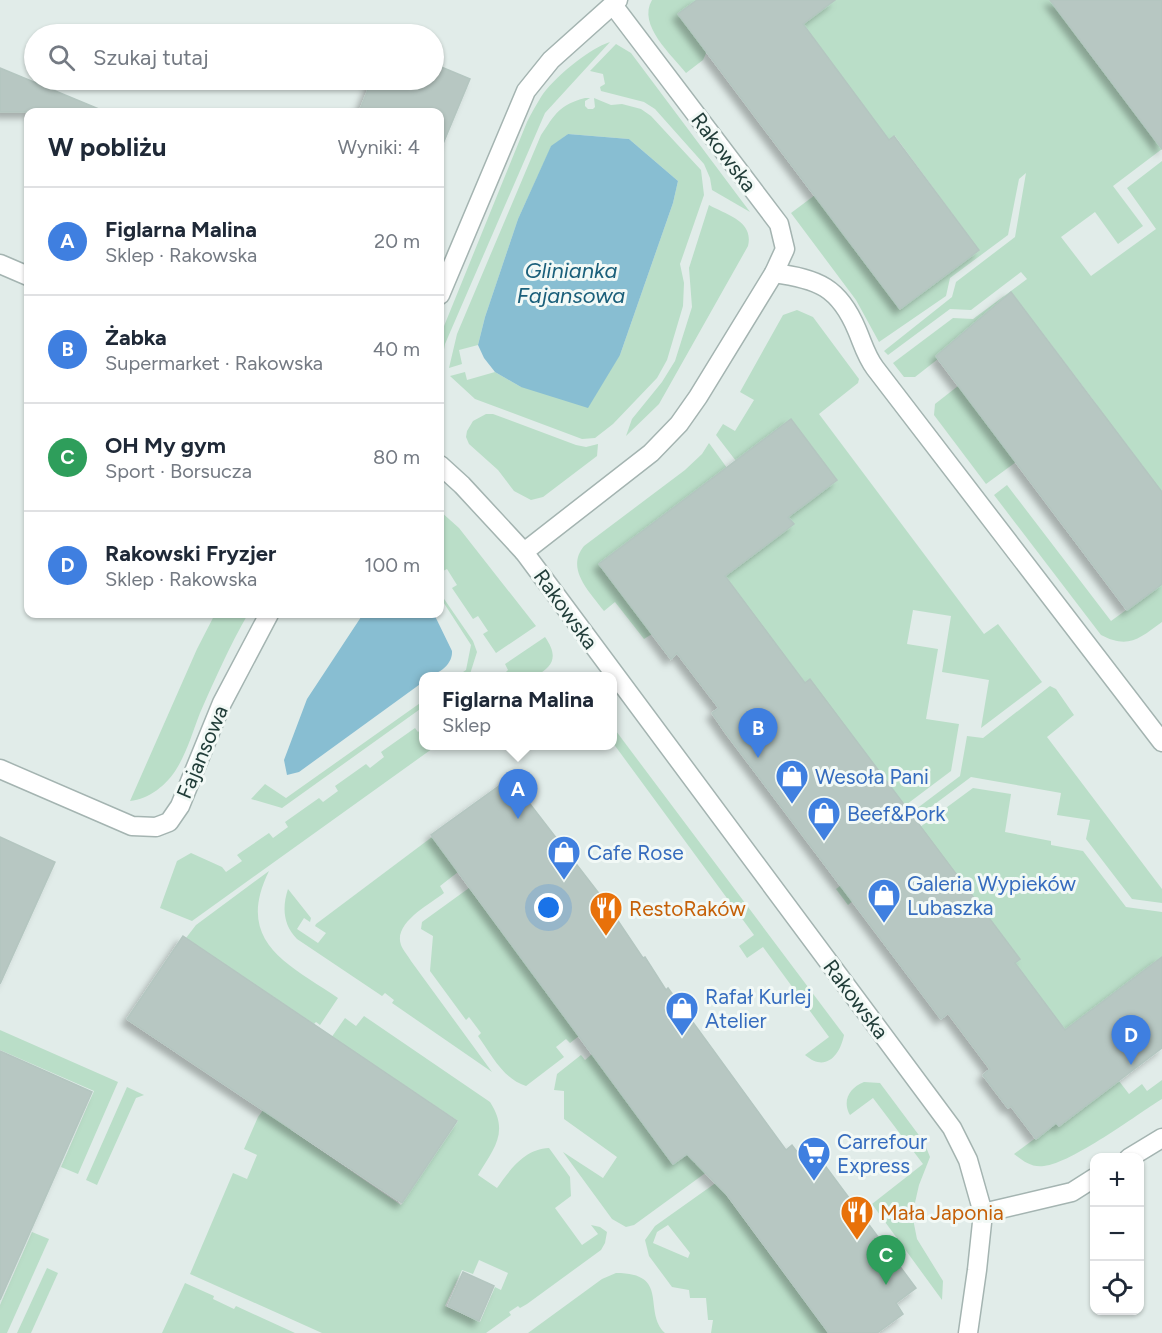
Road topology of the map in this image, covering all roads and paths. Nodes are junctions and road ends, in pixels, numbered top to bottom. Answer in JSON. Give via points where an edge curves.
{"nodes":[{"id":1,"x":616,"y":2,"type":"edge"},
{"id":2,"x":0,"y":264,"type":"edge"},
{"id":3,"x":774,"y":273,"type":"junction"},
{"id":4,"x":24,"y":274,"type":"edge"},
{"id":5,"x":444,"y":286,"type":"edge"},
{"id":6,"x":444,"y":469,"type":"edge"},
{"id":7,"x":524,"y":552,"type":"junction"},
{"id":8,"x":267,"y":618,"type":"edge"},
{"id":9,"x":613,"y":672,"type":"edge"},
{"id":10,"x":617,"y":677,"type":"edge"},
{"id":11,"x":1162,"y":742,"type":"edge"},
{"id":12,"x":0,"y":769,"type":"edge"},
{"id":13,"x":1162,"y":1138,"type":"edge"},
{"id":14,"x":1137,"y":1153,"type":"edge"},
{"id":15,"x":1090,"y":1181,"type":"edge"},
{"id":16,"x":982,"y":1214,"type":"junction"},
{"id":17,"x":968,"y":1333,"type":"edge"}],
"edges":[{"from":1,"to":3,"type":"street","name":"Rakowska","via":[[779,224],[785,249]]},
{"from":1,"to":5,"type":"street","via":[[551,60],[526,91]]},
{"from":2,"to":4,"type":"street"},
{"from":3,"to":7,"type":"street","name":"Rakowska","via":[[679,424],[651,453]]},
{"from":3,"to":11,"type":"street","via":[[816,281],[844,304],[875,368]]},
{"from":6,"to":7,"type":"street"},
{"from":7,"to":9,"type":"street","name":"Rakowska"},
{"from":8,"to":12,"type":"street","name":"Fajansowa","via":[[222,703],[180,806],[169,822],[156,827],[132,826]]},
{"from":10,"to":16,"type":"street","name":"Rakowska","via":[[952,1128],[968,1160]]},
{"from":13,"to":14,"type":"street"},
{"from":15,"to":16,"type":"street","via":[[1072,1192]]},
{"from":16,"to":17,"type":"street","name":"Rakowska"}]}
